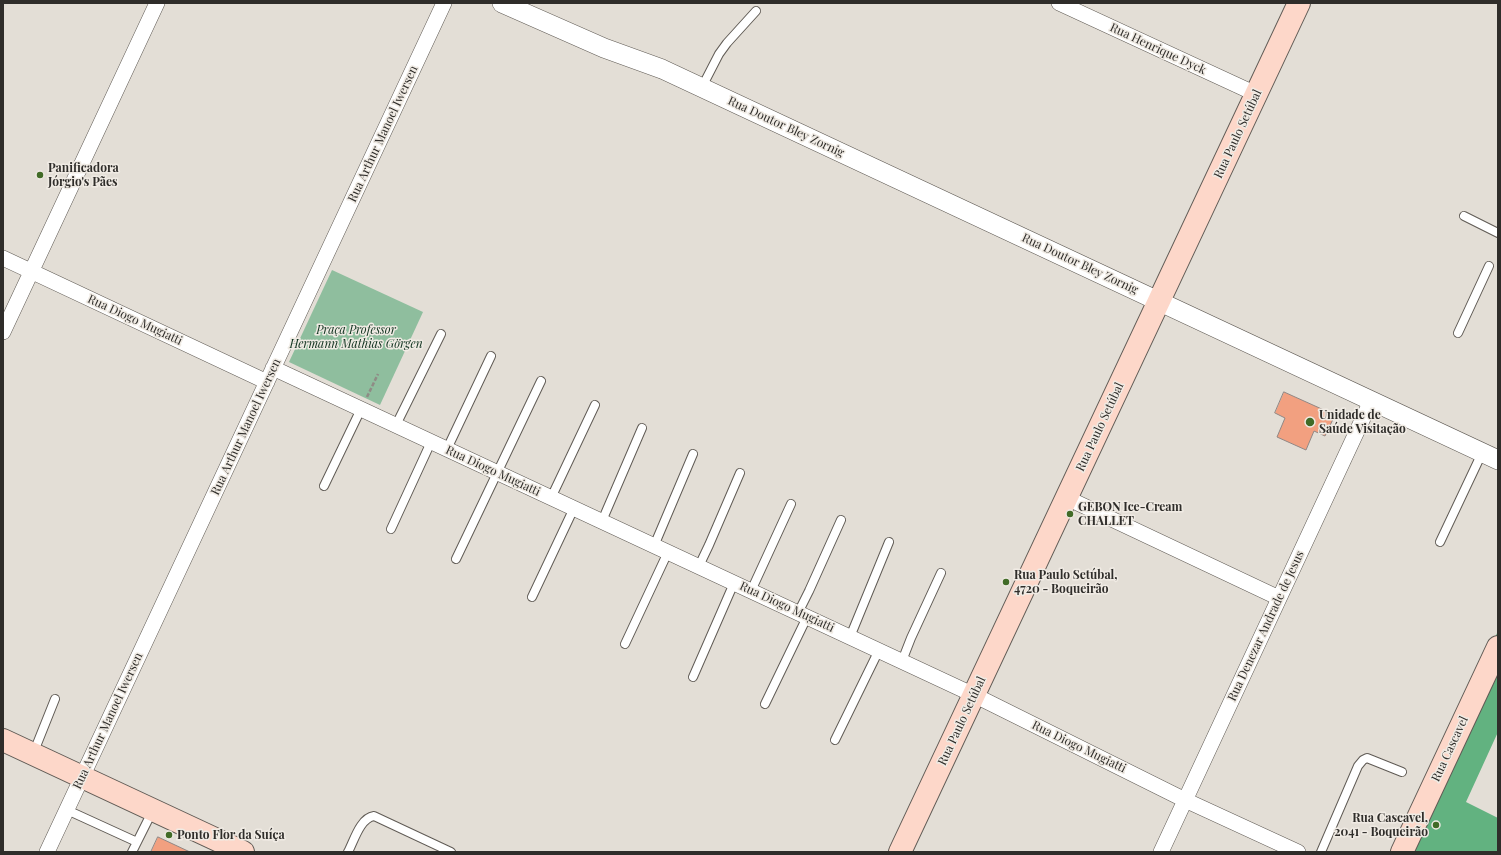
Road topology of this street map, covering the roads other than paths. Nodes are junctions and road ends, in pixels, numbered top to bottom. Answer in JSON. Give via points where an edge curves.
{"nodes":[{"id":1,"x":157,"y":3,"type":"edge"},
{"id":2,"x":444,"y":3,"type":"edge"},
{"id":3,"x":502,"y":3,"type":"edge"},
{"id":4,"x":534,"y":3,"type":"edge"},
{"id":5,"x":1299,"y":3,"type":"edge"},
{"id":6,"x":1065,"y":4,"type":"edge"},
{"id":7,"x":756,"y":11,"type":"dead end"},
{"id":8,"x":662,"y":69,"type":"junction"},
{"id":9,"x":702,"y":87,"type":"junction"},
{"id":10,"x":1256,"y":94,"type":"junction"},
{"id":11,"x":1464,"y":216,"type":"dead end"},
{"id":12,"x":1498,"y":233,"type":"edge"},
{"id":13,"x":3,"y":258,"type":"edge"},
{"id":14,"x":1489,"y":266,"type":"dead end"},
{"id":15,"x":32,"y":271,"type":"junction"},
{"id":16,"x":1159,"y":301,"type":"junction"},
{"id":17,"x":3,"y":332,"type":"edge"},
{"id":18,"x":1458,"y":333,"type":"dead end"},
{"id":19,"x":441,"y":334,"type":"dead end"},
{"id":20,"x":491,"y":356,"type":"dead end"},
{"id":21,"x":273,"y":368,"type":"junction"},
{"id":22,"x":541,"y":381,"type":"dead end"},
{"id":23,"x":267,"y":382,"type":"junction"},
{"id":24,"x":1371,"y":401,"type":"junction"},
{"id":25,"x":595,"y":405,"type":"dead end"},
{"id":26,"x":361,"y":409,"type":"junction"},
{"id":27,"x":396,"y":425,"type":"junction"},
{"id":28,"x":642,"y":428,"type":"dead end"},
{"id":29,"x":431,"y":442,"type":"junction"},
{"id":30,"x":448,"y":449,"type":"junction"},
{"id":31,"x":693,"y":454,"type":"dead end"},
{"id":32,"x":1490,"y":456,"type":"edge"},
{"id":33,"x":497,"y":472,"type":"junction"},
{"id":34,"x":740,"y":473,"type":"dead end"},
{"id":35,"x":324,"y":486,"type":"dead end"},
{"id":36,"x":551,"y":498,"type":"junction"},
{"id":37,"x":1067,"y":498,"type":"junction"},
{"id":38,"x":791,"y":504,"type":"dead end"},
{"id":39,"x":574,"y":508,"type":"junction"},
{"id":40,"x":840,"y":520,"type":"dead end"},
{"id":41,"x":602,"y":521,"type":"junction"},
{"id":42,"x":391,"y":529,"type":"dead end"},
{"id":43,"x":889,"y":542,"type":"dead end"},
{"id":44,"x":1440,"y":542,"type":"dead end"},
{"id":45,"x":654,"y":546,"type":"junction"},
{"id":46,"x":668,"y":552,"type":"junction"},
{"id":47,"x":456,"y":559,"type":"dead end"},
{"id":48,"x":699,"y":566,"type":"junction"},
{"id":49,"x":941,"y":573,"type":"dead end"},
{"id":50,"x":734,"y":583,"type":"junction"},
{"id":51,"x":750,"y":591,"type":"junction"},
{"id":52,"x":532,"y":597,"type":"dead end"},
{"id":53,"x":1279,"y":598,"type":"junction"},
{"id":54,"x":802,"y":615,"type":"junction"},
{"id":55,"x":850,"y":637,"type":"junction"},
{"id":56,"x":625,"y":644,"type":"dead end"},
{"id":57,"x":1498,"y":647,"type":"edge"},
{"id":58,"x":879,"y":650,"type":"junction"},
{"id":59,"x":902,"y":661,"type":"junction"},
{"id":60,"x":693,"y":676,"type":"dead end"},
{"id":61,"x":974,"y":695,"type":"junction"},
{"id":62,"x":55,"y":699,"type":"dead end"},
{"id":63,"x":765,"y":704,"type":"dead end"},
{"id":64,"x":3,"y":740,"type":"edge"},
{"id":65,"x":835,"y":740,"type":"dead end"},
{"id":66,"x":33,"y":754,"type":"junction"},
{"id":67,"x":1402,"y":772,"type":"dead end"},
{"id":68,"x":82,"y":777,"type":"junction"},
{"id":69,"x":1185,"y":800,"type":"junction"},
{"id":70,"x":67,"y":810,"type":"junction"},
{"id":71,"x":153,"y":810,"type":"junction"},
{"id":72,"x":137,"y":842,"type":"junction"},
{"id":73,"x":47,"y":852,"type":"edge"},
{"id":74,"x":132,"y":852,"type":"edge"},
{"id":75,"x":243,"y":852,"type":"edge"},
{"id":76,"x":348,"y":852,"type":"edge"},
{"id":77,"x":451,"y":852,"type":"edge"},
{"id":78,"x":900,"y":852,"type":"edge"},
{"id":79,"x":1161,"y":852,"type":"edge"},
{"id":80,"x":1298,"y":852,"type":"edge"},
{"id":81,"x":1321,"y":852,"type":"edge"},
{"id":82,"x":1402,"y":852,"type":"edge"}],
"edges":[{"from":1,"to":15,"type":"street"},
{"from":2,"to":21,"type":"street","name":"Rua Arthur Manoel Iwersen"},
{"from":3,"to":8,"type":"street","name":"Rua Doutor Bley Zornig","via":[[604,48]]},
{"from":4,"to":8,"type":"street","name":"Rua Doutor Bley Zornig","via":[[622,43]]},
{"from":5,"to":10,"type":"main road","name":"Rua Paulo Setúbal"},
{"from":6,"to":10,"type":"street","name":"Rua Henrique Dyck"},
{"from":7,"to":9,"type":"lane","via":[[719,54]]},
{"from":8,"to":9,"type":"street","name":"Rua Doutor Bley Zornig"},
{"from":9,"to":16,"type":"street","name":"Rua Doutor Bley Zornig"},
{"from":10,"to":16,"type":"main road","name":"Rua Paulo Setúbal"},
{"from":11,"to":12,"type":"lane"},
{"from":13,"to":15,"type":"street","name":"Rua Diogo Mugiatti"},
{"from":14,"to":18,"type":"lane"},
{"from":15,"to":17,"type":"street"},
{"from":15,"to":23,"type":"street","name":"Rua Diogo Mugiatti"},
{"from":16,"to":24,"type":"street","name":"Rua Doutor Bley Zornig"},
{"from":16,"to":37,"type":"main road","name":"Rua Paulo Setúbal"},
{"from":19,"to":27,"type":"lane"},
{"from":20,"to":30,"type":"lane"},
{"from":21,"to":23,"type":"street","name":"Rua Arthur Manoel Iwersen"},
{"from":21,"to":26,"type":"street","name":"Rua Diogo Mugiatti"},
{"from":22,"to":33,"type":"lane"},
{"from":23,"to":68,"type":"street","name":"Rua Arthur Manoel Iwersen"},
{"from":24,"to":32,"type":"street","name":"Rua Doutor Bley Zornig"},
{"from":24,"to":53,"type":"street","name":"Rua Denezar Andrade de Jesus"},
{"from":25,"to":36,"type":"lane"},
{"from":26,"to":27,"type":"street","name":"Rua Diogo Mugiatti"},
{"from":26,"to":35,"type":"lane"},
{"from":27,"to":29,"type":"street","name":"Rua Diogo Mugiatti"},
{"from":28,"to":41,"type":"lane"},
{"from":29,"to":30,"type":"street","name":"Rua Diogo Mugiatti"},
{"from":29,"to":42,"type":"lane"},
{"from":30,"to":33,"type":"street","name":"Rua Diogo Mugiatti"},
{"from":31,"to":45,"type":"lane"},
{"from":32,"to":44,"type":"lane"},
{"from":33,"to":36,"type":"street","name":"Rua Diogo Mugiatti"},
{"from":33,"to":47,"type":"lane"},
{"from":34,"to":48,"type":"lane"},
{"from":36,"to":39,"type":"street","name":"Rua Diogo Mugiatti"},
{"from":37,"to":53,"type":"street"},
{"from":37,"to":61,"type":"main road","name":"Rua Paulo Setúbal"},
{"from":38,"to":51,"type":"lane"},
{"from":39,"to":41,"type":"street","name":"Rua Diogo Mugiatti"},
{"from":39,"to":52,"type":"lane"},
{"from":40,"to":54,"type":"lane"},
{"from":41,"to":45,"type":"street","name":"Rua Diogo Mugiatti"},
{"from":43,"to":55,"type":"lane"},
{"from":45,"to":46,"type":"street","name":"Rua Diogo Mugiatti"},
{"from":46,"to":48,"type":"street","name":"Rua Diogo Mugiatti"},
{"from":46,"to":56,"type":"lane"},
{"from":48,"to":50,"type":"street","name":"Rua Diogo Mugiatti"},
{"from":49,"to":59,"type":"lane"},
{"from":50,"to":51,"type":"street","name":"Rua Diogo Mugiatti"},
{"from":50,"to":60,"type":"lane"},
{"from":51,"to":54,"type":"street","name":"Rua Diogo Mugiatti"},
{"from":53,"to":69,"type":"street","name":"Rua Denezar Andrade de Jesus"},
{"from":54,"to":55,"type":"street","name":"Rua Diogo Mugiatti"},
{"from":54,"to":63,"type":"lane"},
{"from":55,"to":58,"type":"street","name":"Rua Diogo Mugiatti"},
{"from":57,"to":82,"type":"main road","name":"Rua Cascavel"},
{"from":58,"to":59,"type":"street","name":"Rua Diogo Mugiatti"},
{"from":58,"to":65,"type":"lane"},
{"from":59,"to":61,"type":"street","name":"Rua Diogo Mugiatti"},
{"from":61,"to":69,"type":"street","name":"Rua Diogo Mugiatti"},
{"from":61,"to":78,"type":"main road","name":"Rua Paulo Setúbal"},
{"from":62,"to":66,"type":"lane"},
{"from":64,"to":66,"type":"main road"},
{"from":66,"to":68,"type":"main road"},
{"from":67,"to":81,"type":"lane","via":[[1367,758],[1362,760]]},
{"from":68,"to":70,"type":"street","name":"Rua Arthur Manoel Iwersen"},
{"from":68,"to":71,"type":"main road"},
{"from":69,"to":79,"type":"street","name":"Rua Denezar Andrade de Jesus"},
{"from":69,"to":80,"type":"street","name":"Rua Diogo Mugiatti"},
{"from":70,"to":72,"type":"lane"},
{"from":70,"to":73,"type":"street","name":"Rua Arthur Manoel Iwersen"},
{"from":71,"to":72,"type":"lane"},
{"from":71,"to":75,"type":"main road"},
{"from":72,"to":74,"type":"lane"},
{"from":76,"to":77,"type":"lane","via":[[363,822],[370,816]]}]}
